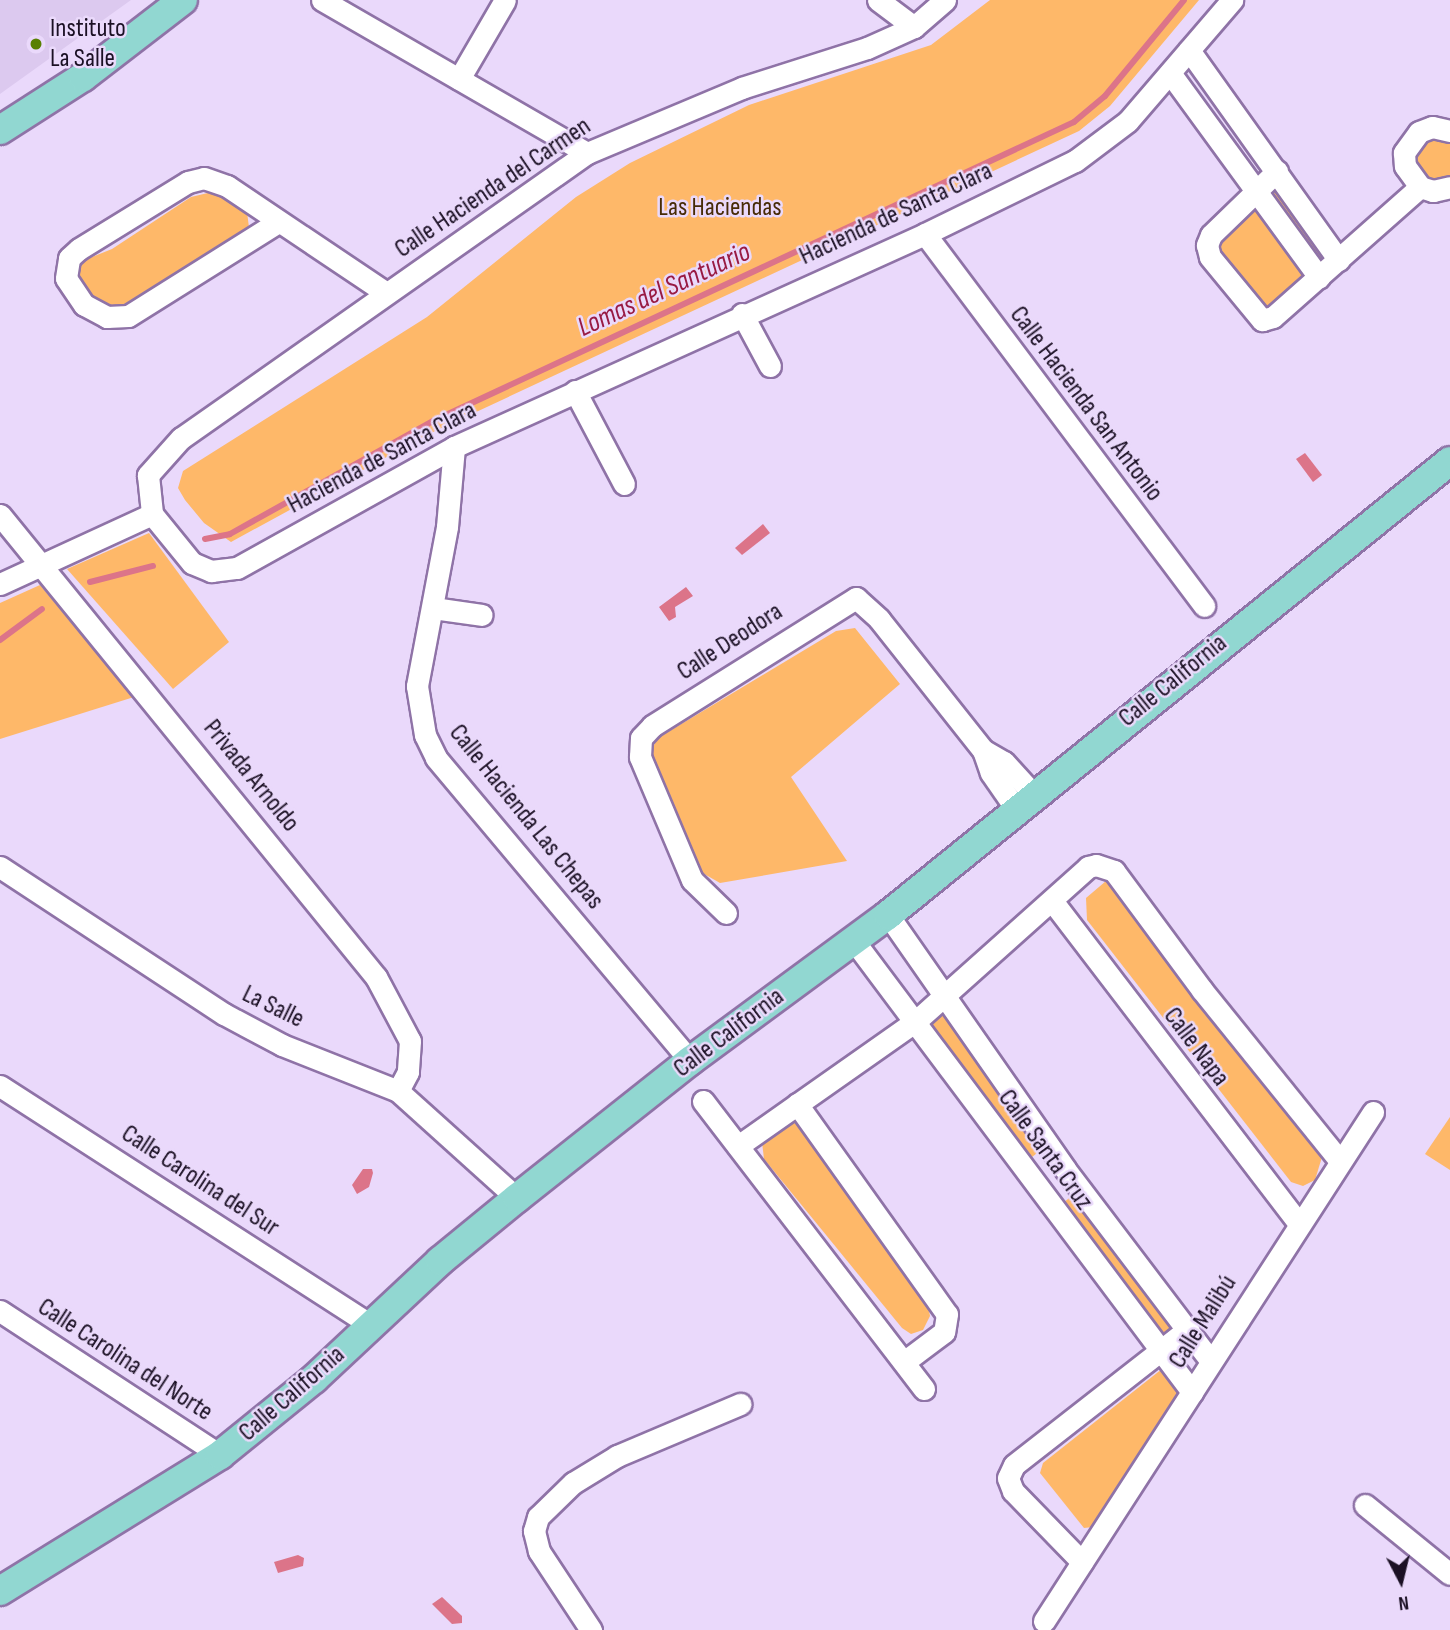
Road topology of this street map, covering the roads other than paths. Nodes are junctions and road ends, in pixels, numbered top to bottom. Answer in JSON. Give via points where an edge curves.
{"nodes":[{"id":1,"x":183,"y":0,"type":"edge"},
{"id":2,"x":322,"y":0,"type":"edge"},
{"id":3,"x":505,"y":0,"type":"edge"},
{"id":4,"x":878,"y":0,"type":"edge"},
{"id":5,"x":1232,"y":0,"type":"edge"},
{"id":6,"x":937,"y":2,"type":"edge"},
{"id":7,"x":914,"y":27,"type":"junction"},
{"id":8,"x":1189,"y":50,"type":"junction"},
{"id":9,"x":1170,"y":73,"type":"junction"},
{"id":10,"x":459,"y":79,"type":"junction"},
{"id":11,"x":0,"y":130,"type":"edge"},
{"id":12,"x":1450,"y":131,"type":"edge"},
{"id":13,"x":587,"y":153,"type":"junction"},
{"id":14,"x":1277,"y":171,"type":"junction"},
{"id":15,"x":1420,"y":187,"type":"junction"},
{"id":16,"x":1450,"y":187,"type":"edge"},
{"id":17,"x":1256,"y":190,"type":"junction"},
{"id":18,"x":278,"y":222,"type":"junction"},
{"id":19,"x":925,"y":234,"type":"junction"},
{"id":20,"x":1339,"y":260,"type":"junction"},
{"id":21,"x":1319,"y":276,"type":"junction"},
{"id":22,"x":386,"y":293,"type":"junction"},
{"id":23,"x":742,"y":314,"type":"junction"},
{"id":24,"x":770,"y":366,"type":"dead end"},
{"id":25,"x":575,"y":391,"type":"junction"},
{"id":26,"x":454,"y":447,"type":"junction"},
{"id":27,"x":1450,"y":461,"type":"edge"},
{"id":28,"x":624,"y":484,"type":"dead end"},
{"id":29,"x":152,"y":514,"type":"junction"},
{"id":30,"x":0,"y":516,"type":"edge"},
{"id":31,"x":40,"y":565,"type":"junction"},
{"id":32,"x":0,"y":584,"type":"edge"},
{"id":33,"x":1204,"y":606,"type":"dead end"},
{"id":34,"x":433,"y":608,"type":"junction"},
{"id":35,"x":482,"y":615,"type":"dead end"},
{"id":36,"x":1025,"y":802,"type":"junction"},
{"id":37,"x":0,"y":867,"type":"edge"},
{"id":38,"x":1053,"y":902,"type":"junction"},
{"id":39,"x":726,"y":913,"type":"dead end"},
{"id":40,"x":888,"y":915,"type":"junction"},
{"id":41,"x":854,"y":941,"type":"junction"},
{"id":42,"x":943,"y":997,"type":"junction"},
{"id":43,"x":916,"y":1021,"type":"junction"},
{"id":44,"x":690,"y":1061,"type":"junction"},
{"id":45,"x":0,"y":1086,"type":"edge"},
{"id":46,"x":398,"y":1091,"type":"junction"},
{"id":47,"x":703,"y":1101,"type":"dead end"},
{"id":48,"x":797,"y":1104,"type":"junction"},
{"id":49,"x":1373,"y":1112,"type":"dead end"},
{"id":50,"x":738,"y":1146,"type":"junction"},
{"id":51,"x":1339,"y":1160,"type":"junction"},
{"id":52,"x":1065,"y":1169,"type":"junction"},
{"id":53,"x":1037,"y":1188,"type":"junction"},
{"id":54,"x":517,"y":1198,"type":"junction"},
{"id":55,"x":1298,"y":1222,"type":"junction"},
{"id":56,"x":0,"y":1311,"type":"edge"},
{"id":57,"x":369,"y":1324,"type":"junction"},
{"id":58,"x":1188,"y":1329,"type":"junction"},
{"id":59,"x":1161,"y":1349,"type":"junction"},
{"id":60,"x":1211,"y":1361,"type":"junction"},
{"id":61,"x":904,"y":1362,"type":"junction"},
{"id":62,"x":924,"y":1389,"type":"dead end"},
{"id":63,"x":1192,"y":1392,"type":"junction"},
{"id":64,"x":740,"y":1404,"type":"dead end"},
{"id":65,"x":220,"y":1455,"type":"junction"},
{"id":66,"x":1365,"y":1505,"type":"dead end"},
{"id":67,"x":1082,"y":1562,"type":"junction"},
{"id":68,"x":1450,"y":1574,"type":"edge"},
{"id":69,"x":0,"y":1591,"type":"edge"},
{"id":70,"x":1044,"y":1621,"type":"dead end"},
{"id":71,"x":590,"y":1630,"type":"edge"}],
"edges":[{"from":1,"to":11,"type":"main road","via":[[83,77]]},
{"from":2,"to":10,"type":"street"},
{"from":3,"to":10,"type":"street"},
{"from":4,"to":7,"type":"street"},
{"from":5,"to":8,"type":"street","name":"Hacienda de Santa Clara"},
{"from":6,"to":7,"type":"street","name":"Calle Hacienda del Carmen"},
{"from":7,"to":13,"type":"street","name":"Calle Hacienda del Carmen","via":[[867,48],[682,111]]},
{"from":8,"to":9,"type":"street","name":"Hacienda de Santa Clara"},
{"from":8,"to":14,"type":"street"},
{"from":9,"to":17,"type":"street"},
{"from":9,"to":19,"type":"street","name":"Hacienda de Santa Clara","via":[[1128,121],[1075,161]]},
{"from":10,"to":13,"type":"street"},
{"from":12,"to":15,"type":"street","via":[[1432,127],[1409,141],[1405,166]]},
{"from":13,"to":22,"type":"street","name":"Calle Hacienda del Carmen"},
{"from":14,"to":17,"type":"street"},
{"from":14,"to":20,"type":"street"},
{"from":15,"to":16,"type":"street","via":[[1433,191]]},
{"from":15,"to":20,"type":"street"},
{"from":17,"to":21,"type":"street"},
{"from":17,"to":21,"type":"street","via":[[1211,235],[1210,257],[1262,320],[1270,319]]},
{"from":18,"to":18,"type":"street","via":[[227,186],[195,179],[79,249],[69,258],[66,278],[83,305],[107,317],[128,316]]},
{"from":18,"to":22,"type":"street"},
{"from":19,"to":23,"type":"street","name":"Hacienda de Santa Clara"},
{"from":19,"to":33,"type":"street","name":"Calle Hacienda San Antonio"},
{"from":20,"to":21,"type":"street"},
{"from":22,"to":29,"type":"street","name":"Calle Hacienda del Carmen","via":[[166,451],[148,475]]},
{"from":23,"to":24,"type":"street"},
{"from":23,"to":25,"type":"street","name":"Hacienda de Santa Clara"},
{"from":25,"to":26,"type":"street","name":"Hacienda de Santa Clara"},
{"from":25,"to":28,"type":"street"},
{"from":26,"to":29,"type":"street","name":"Hacienda de Santa Clara","via":[[237,568],[211,571],[192,563]]},
{"from":26,"to":34,"type":"street","name":"Calle Hacienda Las Chepas"},
{"from":27,"to":36,"type":"main road","name":"Calle California"},
{"from":29,"to":31,"type":"street"},
{"from":30,"to":31,"type":"street","name":"Privada Arnoldo"},
{"from":31,"to":32,"type":"street"},
{"from":31,"to":46,"type":"street","name":"Privada Arnoldo","via":[[376,977],[410,1041],[408,1072]]},
{"from":34,"to":35,"type":"street"},
{"from":34,"to":44,"type":"street","name":"Calle Hacienda Las Chepas","via":[[417,686],[425,735],[436,758]]},
{"from":36,"to":39,"type":"street","name":"Calle Deodora","via":[[1004,762],[983,750],[879,619],[856,598],[652,726],[641,738],[640,757],[692,880]]},
{"from":36,"to":40,"type":"main road","name":"Calle California"},
{"from":37,"to":46,"type":"street","name":"La Salle","via":[[224,1014],[282,1045]]},
{"from":38,"to":42,"type":"street"},
{"from":38,"to":51,"type":"street","via":[[1088,867],[1114,871],[1202,990]]},
{"from":38,"to":55,"type":"street","name":"Calle Napa"},
{"from":40,"to":41,"type":"main road","name":"Calle California"},
{"from":40,"to":42,"type":"street","name":"Calle Santa Cruz"},
{"from":41,"to":43,"type":"street","name":"Calle Santa Cruz"},
{"from":41,"to":44,"type":"main road","name":"Calle California"},
{"from":42,"to":43,"type":"street"},
{"from":42,"to":52,"type":"street","name":"Calle Santa Cruz"},
{"from":43,"to":48,"type":"street"},
{"from":43,"to":53,"type":"street","name":"Calle Santa Cruz"},
{"from":44,"to":54,"type":"main road","name":"Calle California"},
{"from":45,"to":57,"type":"street","name":"Calle Carolina del Sur"},
{"from":46,"to":54,"type":"street","name":"La Salle"},
{"from":47,"to":50,"type":"street"},
{"from":48,"to":50,"type":"street"},
{"from":48,"to":61,"type":"street","via":[[947,1314],[944,1332]]},
{"from":49,"to":51,"type":"street","name":"Calle Malibú"},
{"from":50,"to":61,"type":"street"},
{"from":51,"to":55,"type":"street","name":"Calle Malibú"},
{"from":52,"to":53,"type":"street"},
{"from":52,"to":58,"type":"street","name":"Calle Santa Cruz"},
{"from":53,"to":59,"type":"street","name":"Calle Santa Cruz"},
{"from":54,"to":57,"type":"main road","name":"Calle California"},
{"from":55,"to":60,"type":"street","name":"Calle Malibú"},
{"from":56,"to":65,"type":"street","name":"Calle Carolina del Norte"},
{"from":57,"to":65,"type":"main road","name":"Calle California","via":[[313,1379]]},
{"from":58,"to":59,"type":"street","name":"Calle Malibú"},
{"from":58,"to":60,"type":"street","name":"Calle Santa Cruz"},
{"from":59,"to":63,"type":"street","name":"Calle Santa Cruz"},
{"from":59,"to":67,"type":"street","name":"Calle Malibú","via":[[1014,1465],[1008,1478],[1013,1491]]},
{"from":60,"to":63,"type":"street","name":"Calle Malibú"},
{"from":61,"to":62,"type":"street"},
{"from":63,"to":67,"type":"street","name":"Calle Malibú"},
{"from":64,"to":71,"type":"street","via":[[617,1456],[573,1483],[538,1517],[534,1531],[539,1551]]},
{"from":65,"to":69,"type":"main road","name":"Calle California"},
{"from":66,"to":68,"type":"street"},
{"from":67,"to":70,"type":"street","name":"Calle Malibú"}]}
